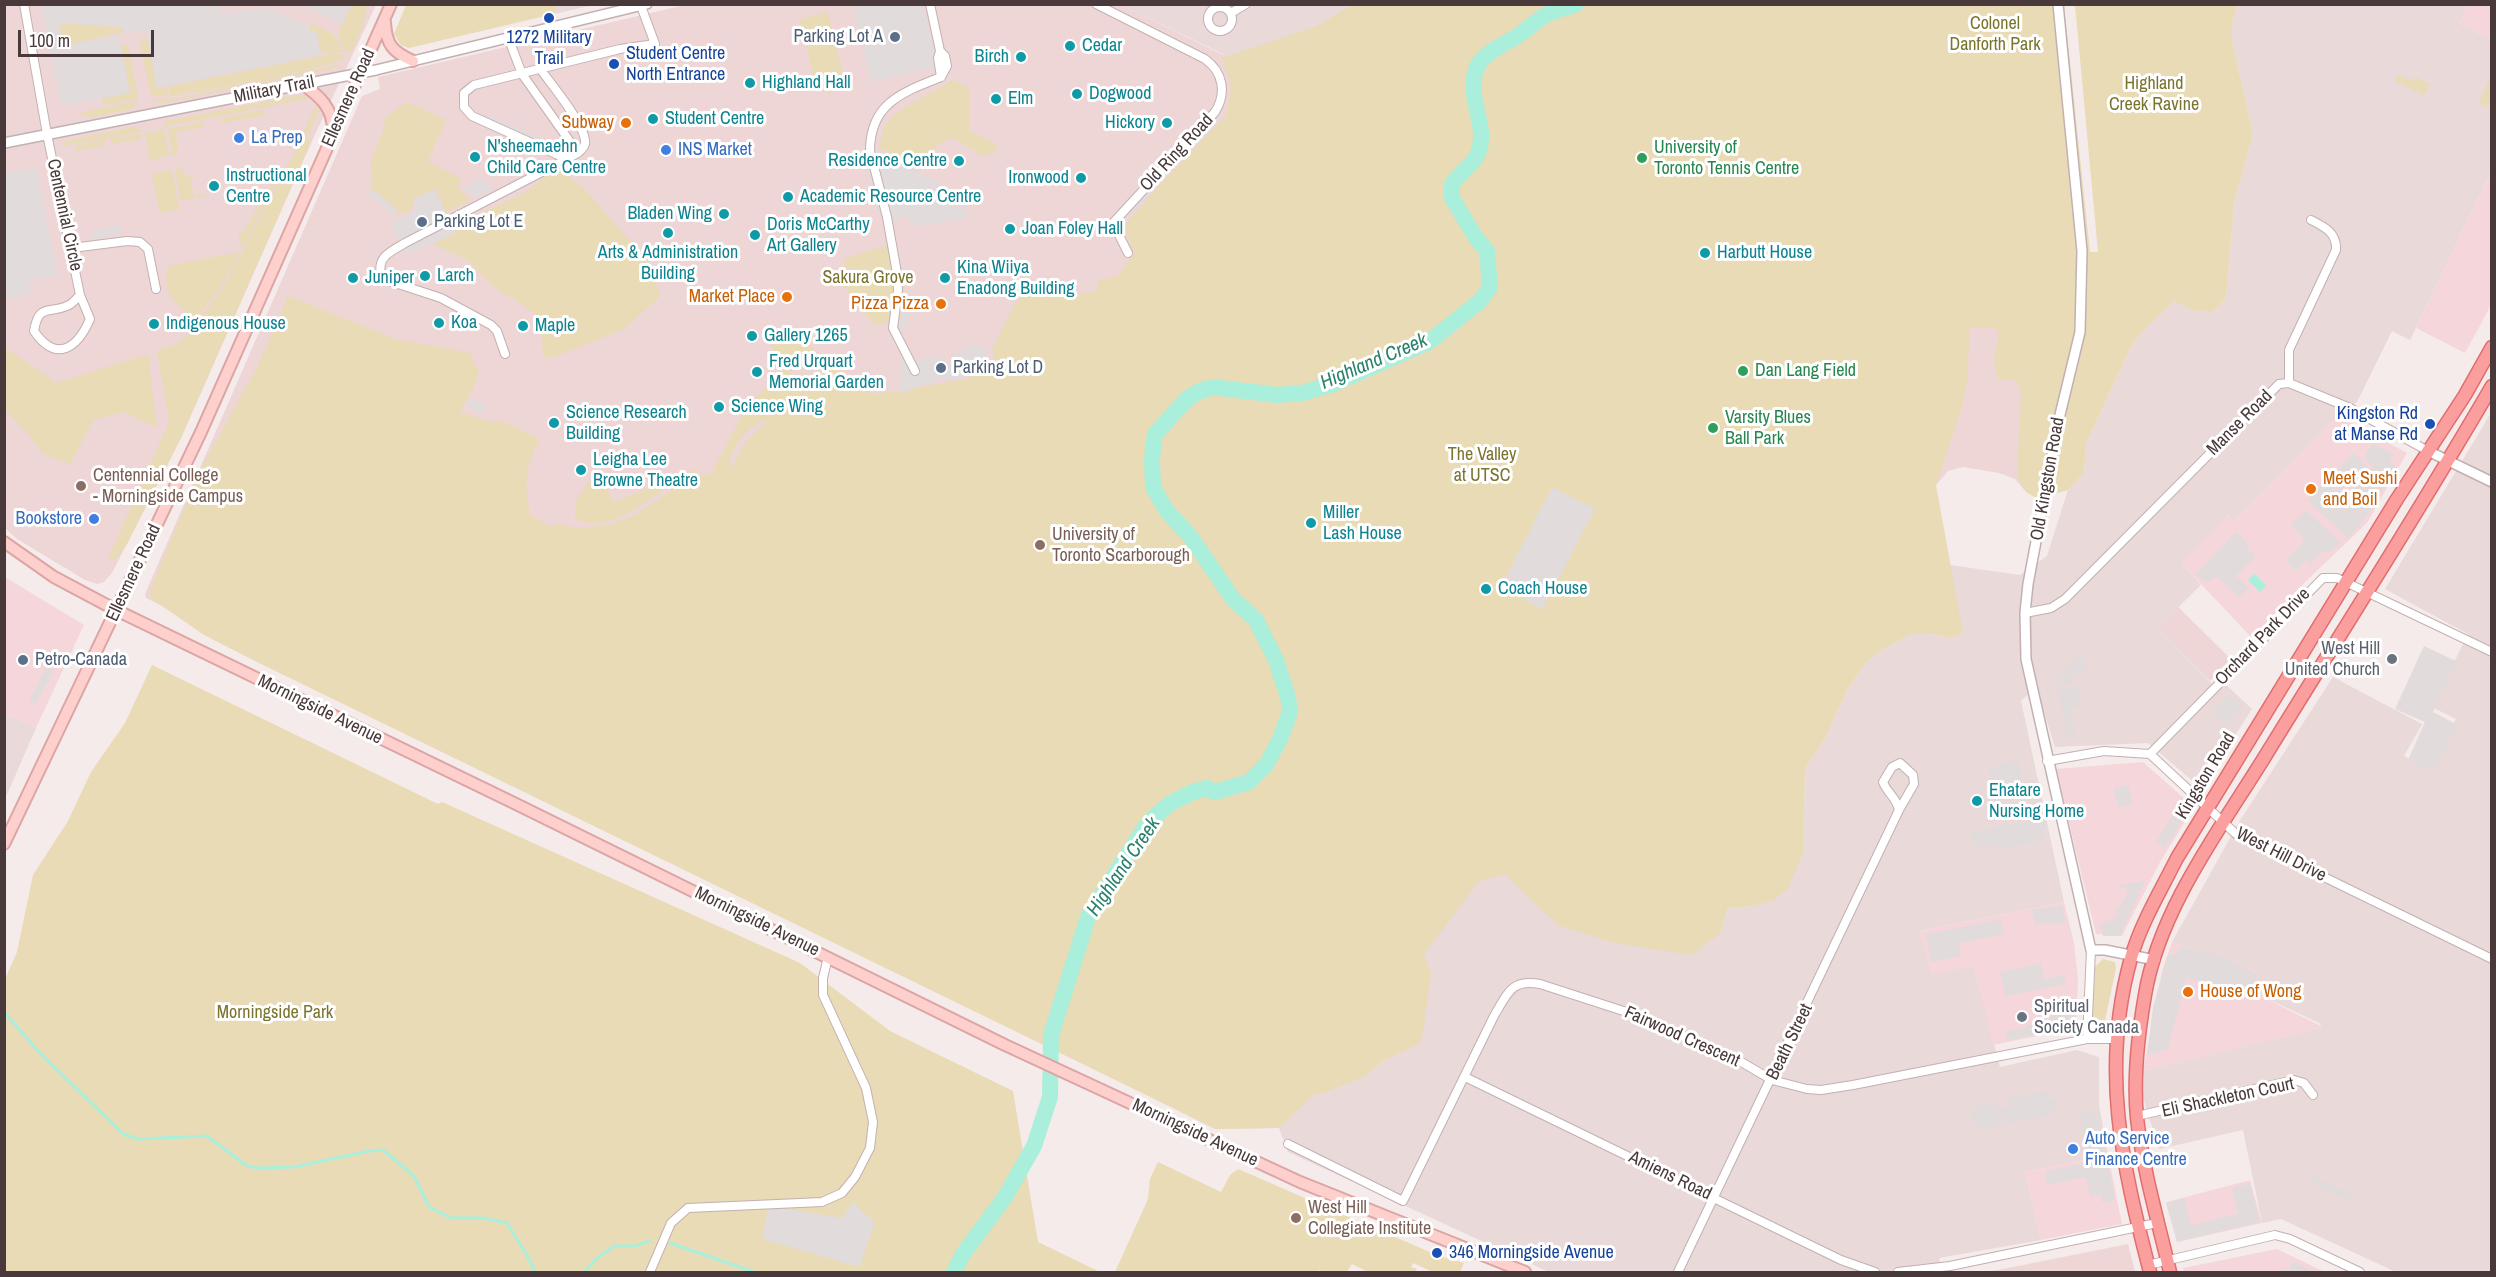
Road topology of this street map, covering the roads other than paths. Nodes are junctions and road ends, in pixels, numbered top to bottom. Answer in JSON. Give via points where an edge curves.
{"nodes":[{"id":1,"x":24,"y":4,"type":"edge"},
{"id":2,"x":391,"y":4,"type":"edge"},
{"id":3,"x":930,"y":4,"type":"edge"},
{"id":4,"x":1096,"y":4,"type":"edge"},
{"id":5,"x":1246,"y":4,"type":"edge"},
{"id":6,"x":2058,"y":4,"type":"edge"},
{"id":7,"x":644,"y":5,"type":"edge"},
{"id":8,"x":1231,"y":13,"type":"dead end"},
{"id":9,"x":385,"y":18,"type":"junction"},
{"id":10,"x":508,"y":37,"type":"junction"},
{"id":11,"x":413,"y":61,"type":"junction"},
{"id":12,"x":541,"y":70,"type":"junction"},
{"id":13,"x":361,"y":73,"type":"junction"},
{"id":14,"x":522,"y":74,"type":"junction"},
{"id":15,"x":302,"y":84,"type":"junction"},
{"id":16,"x":47,"y":134,"type":"junction"},
{"id":17,"x":333,"y":134,"type":"junction"},
{"id":18,"x":4,"y":143,"type":"edge"},
{"id":19,"x":578,"y":153,"type":"junction"},
{"id":20,"x":567,"y":159,"type":"junction"},
{"id":21,"x":2311,"y":220,"type":"dead end"},
{"id":22,"x":72,"y":248,"type":"junction"},
{"id":23,"x":1128,"y":253,"type":"dead end"},
{"id":24,"x":156,"y":289,"type":"dead end"},
{"id":25,"x":80,"y":295,"type":"junction"},
{"id":26,"x":2492,"y":346,"type":"edge"},
{"id":27,"x":505,"y":354,"type":"dead end"},
{"id":28,"x":915,"y":371,"type":"dead end"},
{"id":29,"x":2289,"y":383,"type":"junction"},
{"id":30,"x":2492,"y":386,"type":"edge"},
{"id":31,"x":2428,"y":451,"type":"junction"},
{"id":32,"x":2448,"y":461,"type":"junction"},
{"id":33,"x":2492,"y":482,"type":"edge"},
{"id":34,"x":4,"y":542,"type":"edge"},
{"id":35,"x":2346,"y":582,"type":"junction"},
{"id":36,"x":2367,"y":592,"type":"junction"},
{"id":37,"x":116,"y":610,"type":"junction"},
{"id":38,"x":2025,"y":613,"type":"junction"},
{"id":39,"x":2492,"y":652,"type":"edge"},
{"id":40,"x":2150,"y":754,"type":"junction"},
{"id":41,"x":2048,"y":761,"type":"junction"},
{"id":42,"x":2208,"y":808,"type":"junction"},
{"id":43,"x":1899,"y":810,"type":"junction"},
{"id":44,"x":2223,"y":824,"type":"junction"},
{"id":45,"x":7,"y":826,"type":"edge"},
{"id":46,"x":4,"y":844,"type":"edge"},
{"id":47,"x":2091,"y":950,"type":"junction"},
{"id":48,"x":2132,"y":956,"type":"junction"},
{"id":49,"x":828,"y":957,"type":"junction"},
{"id":50,"x":2492,"y":959,"type":"edge"},
{"id":51,"x":2155,"y":960,"type":"junction"},
{"id":52,"x":2087,"y":1039,"type":"junction"},
{"id":53,"x":2116,"y":1039,"type":"junction"},
{"id":54,"x":1465,"y":1077,"type":"junction"},
{"id":55,"x":1772,"y":1080,"type":"junction"},
{"id":56,"x":2313,"y":1095,"type":"dead end"},
{"id":57,"x":2137,"y":1116,"type":"junction"},
{"id":58,"x":1288,"y":1144,"type":"dead end"},
{"id":59,"x":1714,"y":1198,"type":"junction"},
{"id":60,"x":2157,"y":1223,"type":"junction"},
{"id":61,"x":2140,"y":1228,"type":"junction"},
{"id":62,"x":2167,"y":1260,"type":"junction"},
{"id":63,"x":1951,"y":1269,"type":"edge"},
{"id":64,"x":2149,"y":1269,"type":"edge"},
{"id":65,"x":650,"y":1272,"type":"edge"},
{"id":66,"x":1525,"y":1272,"type":"edge"},
{"id":67,"x":1678,"y":1272,"type":"edge"},
{"id":68,"x":1875,"y":1272,"type":"edge"},
{"id":69,"x":1898,"y":1272,"type":"edge"},
{"id":70,"x":2170,"y":1272,"type":"edge"},
{"id":71,"x":2360,"y":1272,"type":"edge"}],
"edges":[{"from":1,"to":16,"type":"street","name":"Centennial Circle"},
{"from":2,"to":9,"type":"main road","name":"Ellesmere Road"},
{"from":3,"to":28,"type":"street","via":[[943,53],[938,58],[941,77],[888,103],[870,142],[897,268],[893,328]]},
{"from":4,"to":23,"type":"street","name":"Old Ring Road","via":[[1205,58],[1217,71],[1222,88],[1215,112],[1113,223]]},
{"from":5,"to":8,"type":"street"},
{"from":6,"to":38,"type":"street","name":"Old Kingston Road","via":[[2082,251],[2080,332],[2059,419]]},
{"from":7,"to":10,"type":"street","name":"Military Trail"},
{"from":7,"to":12,"type":"street","via":[[655,44]]},
{"from":9,"to":11,"type":"main road","via":[[390,47]]},
{"from":9,"to":13,"type":"main road","name":"Ellesmere Road"},
{"from":10,"to":11,"type":"street","name":"Military Trail"},
{"from":10,"to":14,"type":"street"},
{"from":11,"to":13,"type":"street","name":"Military Trail"},
{"from":12,"to":14,"type":"street"},
{"from":12,"to":19,"type":"street","via":[[585,134]]},
{"from":13,"to":15,"type":"street","name":"Military Trail"},
{"from":13,"to":17,"type":"main road","name":"Ellesmere Road"},
{"from":14,"to":19,"type":"street"},
{"from":14,"to":20,"type":"street","via":[[472,86],[464,93],[464,106],[472,116]]},
{"from":15,"to":16,"type":"street","name":"Military Trail"},
{"from":15,"to":17,"type":"main road","via":[[327,106],[333,118]]},
{"from":16,"to":18,"type":"street","name":"Military Trail"},
{"from":16,"to":22,"type":"street","name":"Centennial Circle"},
{"from":17,"to":37,"type":"main road","name":"Ellesmere Road","via":[[201,432]]},
{"from":19,"to":20,"type":"street"},
{"from":20,"to":27,"type":"street","via":[[402,245],[385,255],[379,265],[390,283],[441,298],[491,325]]},
{"from":21,"to":29,"type":"street","via":[[2330,232],[2336,250],[2289,350]]},
{"from":22,"to":24,"type":"street","via":[[141,242],[148,249]]},
{"from":22,"to":25,"type":"street","name":"Centennial Circle"},
{"from":25,"to":25,"type":"street","name":"Centennial Circle","via":[[70,305],[36,316],[33,331],[39,338],[60,349],[76,344],[90,319]]},
{"from":26,"to":31,"type":"main road","name":"Kingston Road"},
{"from":29,"to":31,"type":"street","name":"Manse Road","via":[[2350,408]]},
{"from":29,"to":38,"type":"street","name":"Manse Road","via":[[2279,384],[2065,599],[2051,608]]},
{"from":30,"to":32,"type":"main road"},
{"from":31,"to":32,"type":"street","name":"Manse Road"},
{"from":31,"to":35,"type":"main road","name":"Kingston Road"},
{"from":32,"to":33,"type":"street","name":"Manse Road"},
{"from":32,"to":36,"type":"main road"},
{"from":34,"to":37,"type":"main road","name":"Morningside Avenue","via":[[54,577]]},
{"from":35,"to":36,"type":"street","name":"Orchard Park Drive"},
{"from":35,"to":40,"type":"street","name":"Orchard Park Drive","via":[[2332,576],[2317,582]]},
{"from":35,"to":42,"type":"main road","name":"Kingston Road"},
{"from":36,"to":39,"type":"street","name":"Orchard Park Drive"},
{"from":36,"to":44,"type":"main road"},
{"from":37,"to":45,"type":"main road","name":"Ellesmere Road"},
{"from":37,"to":49,"type":"main road","name":"Morningside Avenue"},
{"from":38,"to":41,"type":"street","name":"Old Kingston Road","via":[[2028,673]]},
{"from":40,"to":41,"type":"street","via":[[2104,751]]},
{"from":40,"to":42,"type":"street","name":"West Hill Drive"},
{"from":41,"to":47,"type":"street","name":"Old Kingston Road"},
{"from":42,"to":44,"type":"street","name":"West Hill Drive"},
{"from":42,"to":48,"type":"main road","name":"Kingston Road","via":[[2152,905]]},
{"from":43,"to":43,"type":"street","name":"Beath Street","via":[[1914,784],[1913,775],[1900,763],[1886,773],[1883,782]]},
{"from":43,"to":55,"type":"street","name":"Beath Street"},
{"from":44,"to":50,"type":"street","name":"West Hill Drive"},
{"from":44,"to":51,"type":"main road","via":[[2172,909]]},
{"from":45,"to":46,"type":"main road","name":"Ellesmere Road"},
{"from":47,"to":48,"type":"street"},
{"from":47,"to":52,"type":"street","name":"Old Kingston Road"},
{"from":48,"to":51,"type":"street"},
{"from":48,"to":53,"type":"main road","name":"Kingston Road"},
{"from":49,"to":65,"type":"street","via":[[823,995],[866,1088],[873,1122],[864,1162],[842,1193],[822,1202],[688,1208],[667,1229]]},
{"from":49,"to":66,"type":"main road","name":"Morningside Avenue","via":[[1005,1045],[1300,1182]]},
{"from":51,"to":57,"type":"main road","via":[[2145,992],[2137,1053]]},
{"from":52,"to":53,"type":"street"},
{"from":52,"to":55,"type":"street","name":"Fairwood Crescent","via":[[1821,1090]]},
{"from":53,"to":61,"type":"main road","name":"Kingston Road","via":[[2118,1131]]},
{"from":54,"to":55,"type":"street","name":"Fairwood Crescent","via":[[1507,995],[1524,982],[1642,1017]]},
{"from":54,"to":58,"type":"street","name":"Fairwood Crescent","via":[[1403,1201]]},
{"from":54,"to":59,"type":"street","name":"Amiens Road"},
{"from":55,"to":59,"type":"street","name":"Beath Street"},
{"from":56,"to":57,"type":"street","name":"Eli Shackleton Court","via":[[2304,1083],[2294,1080]]},
{"from":57,"to":60,"type":"main road"},
{"from":59,"to":67,"type":"street","name":"Beath Street"},
{"from":59,"to":68,"type":"street","name":"Amiens Road","via":[[1841,1260]]},
{"from":60,"to":61,"type":"street"},
{"from":60,"to":62,"type":"main road"},
{"from":61,"to":63,"type":"street"},
{"from":61,"to":64,"type":"main road","name":"Kingston Road"},
{"from":62,"to":64,"type":"street"},
{"from":62,"to":70,"type":"main road"},
{"from":62,"to":71,"type":"street","via":[[2275,1235]]},
{"from":63,"to":69,"type":"street"}]}
